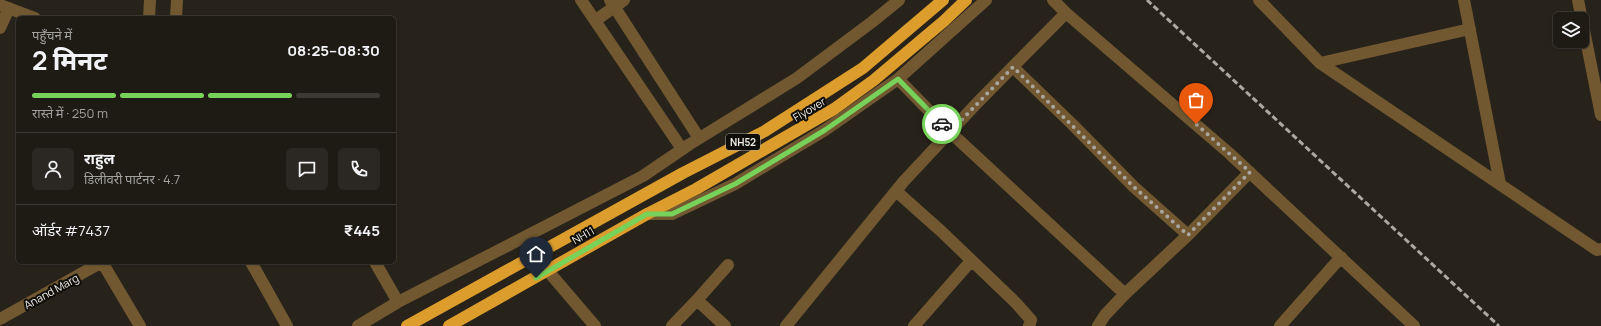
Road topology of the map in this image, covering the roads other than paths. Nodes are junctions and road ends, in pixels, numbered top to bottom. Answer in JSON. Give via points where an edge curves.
{"nodes":[{"id":1,"x":150,"y":0,"type":"edge"},
{"id":2,"x":178,"y":0,"type":"edge"},
{"id":3,"x":581,"y":0,"type":"edge"},
{"id":4,"x":899,"y":0,"type":"edge"},
{"id":5,"x":943,"y":0,"type":"edge"},
{"id":6,"x":966,"y":0,"type":"edge"},
{"id":7,"x":986,"y":0,"type":"edge"},
{"id":8,"x":1053,"y":0,"type":"edge"},
{"id":9,"x":1259,"y":0,"type":"edge"},
{"id":10,"x":1464,"y":0,"type":"edge"},
{"id":11,"x":1578,"y":0,"type":"edge"},
{"id":12,"x":616,"y":2,"type":"edge"},
{"id":13,"x":4,"y":6,"type":"edge"},
{"id":14,"x":1066,"y":13,"type":"junction"},
{"id":15,"x":30,"y":16,"type":"edge"},
{"id":16,"x":149,"y":16,"type":"edge"},
{"id":17,"x":176,"y":16,"type":"edge"},
{"id":18,"x":596,"y":20,"type":"junction"},
{"id":19,"x":0,"y":28,"type":"edge"},
{"id":20,"x":1470,"y":29,"type":"junction"},
{"id":21,"x":1320,"y":63,"type":"junction"},
{"id":22,"x":1013,"y":67,"type":"junction"},
{"id":23,"x":898,"y":79,"type":"junction"},
{"id":24,"x":1601,"y":115,"type":"edge"},
{"id":25,"x":950,"y":132,"type":"junction"},
{"id":26,"x":699,"y":138,"type":"junction"},
{"id":27,"x":682,"y":149,"type":"junction"},
{"id":28,"x":1250,"y":172,"type":"junction"},
{"id":29,"x":643,"y":176,"type":"junction"},
{"id":30,"x":1500,"y":184,"type":"junction"},
{"id":31,"x":896,"y":191,"type":"junction"},
{"id":32,"x":642,"y":196,"type":"junction"},
{"id":33,"x":647,"y":214,"type":"junction"},
{"id":34,"x":1188,"y":235,"type":"junction"},
{"id":35,"x":1601,"y":249,"type":"edge"},
{"id":36,"x":1341,"y":257,"type":"junction"},
{"id":37,"x":971,"y":261,"type":"junction"},
{"id":38,"x":98,"y":264,"type":"edge"},
{"id":39,"x":103,"y":264,"type":"edge"},
{"id":40,"x":253,"y":264,"type":"edge"},
{"id":41,"x":376,"y":264,"type":"edge"},
{"id":42,"x":728,"y":265,"type":"dead end"},
{"id":43,"x":548,"y":271,"type":"junction"},
{"id":44,"x":1125,"y":294,"type":"junction"},
{"id":45,"x":697,"y":300,"type":"junction"},
{"id":46,"x":398,"y":302,"type":"junction"},
{"id":47,"x":0,"y":319,"type":"edge"},
{"id":48,"x":1100,"y":325,"type":"edge"},
{"id":49,"x":140,"y":326,"type":"edge"},
{"id":50,"x":287,"y":326,"type":"edge"},
{"id":51,"x":358,"y":326,"type":"edge"},
{"id":52,"x":407,"y":326,"type":"edge"},
{"id":53,"x":449,"y":326,"type":"edge"},
{"id":54,"x":595,"y":326,"type":"edge"},
{"id":55,"x":672,"y":326,"type":"edge"},
{"id":56,"x":725,"y":326,"type":"edge"},
{"id":57,"x":786,"y":326,"type":"edge"},
{"id":58,"x":914,"y":326,"type":"edge"},
{"id":59,"x":1030,"y":326,"type":"edge"},
{"id":60,"x":1280,"y":326,"type":"edge"},
{"id":61,"x":1414,"y":326,"type":"edge"}],
"edges":[{"from":1,"to":16,"type":"street"},
{"from":2,"to":17,"type":"street"},
{"from":3,"to":18,"type":"street"},
{"from":4,"to":26,"type":"street","via":[[797,78]]},
{"from":5,"to":32,"type":"highway","name":"Flyover","number":"NH52","via":[[863,68],[821,97],[765,131]]},
{"from":6,"to":33,"type":"highway","name":"Flyover","number":"NH52","via":[[874,80],[834,109],[710,181]]},
{"from":7,"to":23,"type":"street"},
{"from":8,"to":14,"type":"street"},
{"from":9,"to":21,"type":"street"},
{"from":10,"to":20,"type":"street"},
{"from":11,"to":24,"type":"street"},
{"from":12,"to":18,"type":"street"},
{"from":12,"to":26,"type":"street"},
{"from":13,"to":15,"type":"street"},
{"from":13,"to":19,"type":"street"},
{"from":14,"to":22,"type":"street"},
{"from":14,"to":28,"type":"street"},
{"from":18,"to":27,"type":"street"},
{"from":20,"to":21,"type":"street"},
{"from":20,"to":30,"type":"street"},
{"from":21,"to":30,"type":"street"},
{"from":22,"to":25,"type":"street"},
{"from":22,"to":34,"type":"street","via":[[1134,187]]},
{"from":23,"to":25,"type":"street"},
{"from":23,"to":33,"type":"street","via":[[825,130],[735,184],[672,214]]},
{"from":25,"to":31,"type":"street"},
{"from":25,"to":44,"type":"street"},
{"from":26,"to":27,"type":"street"},
{"from":27,"to":29,"type":"street"},
{"from":28,"to":34,"type":"street"},
{"from":28,"to":36,"type":"street"},
{"from":29,"to":32,"type":"street"},
{"from":29,"to":46,"type":"street"},
{"from":30,"to":35,"type":"street","via":[[1597,250]]},
{"from":31,"to":37,"type":"street"},
{"from":31,"to":57,"type":"street"},
{"from":32,"to":52,"type":"highway","number":"NH52"},
{"from":33,"to":43,"type":"highway","name":"NH11","number":"NH52"},
{"from":34,"to":44,"type":"street"},
{"from":36,"to":60,"type":"street"},
{"from":36,"to":61,"type":"street"},
{"from":37,"to":58,"type":"street"},
{"from":37,"to":59,"type":"street","via":[[1016,303],[1031,320]]},
{"from":38,"to":47,"type":"street","name":"Anand Marg"},
{"from":39,"to":49,"type":"street"},
{"from":40,"to":50,"type":"street"},
{"from":41,"to":46,"type":"street"},
{"from":42,"to":45,"type":"street"},
{"from":43,"to":53,"type":"highway","name":"NH11","number":"NH52"},
{"from":43,"to":54,"type":"street"},
{"from":44,"to":48,"type":"street","via":[[1105,315]]},
{"from":45,"to":55,"type":"street"},
{"from":45,"to":56,"type":"street"},
{"from":46,"to":51,"type":"street"}]}
